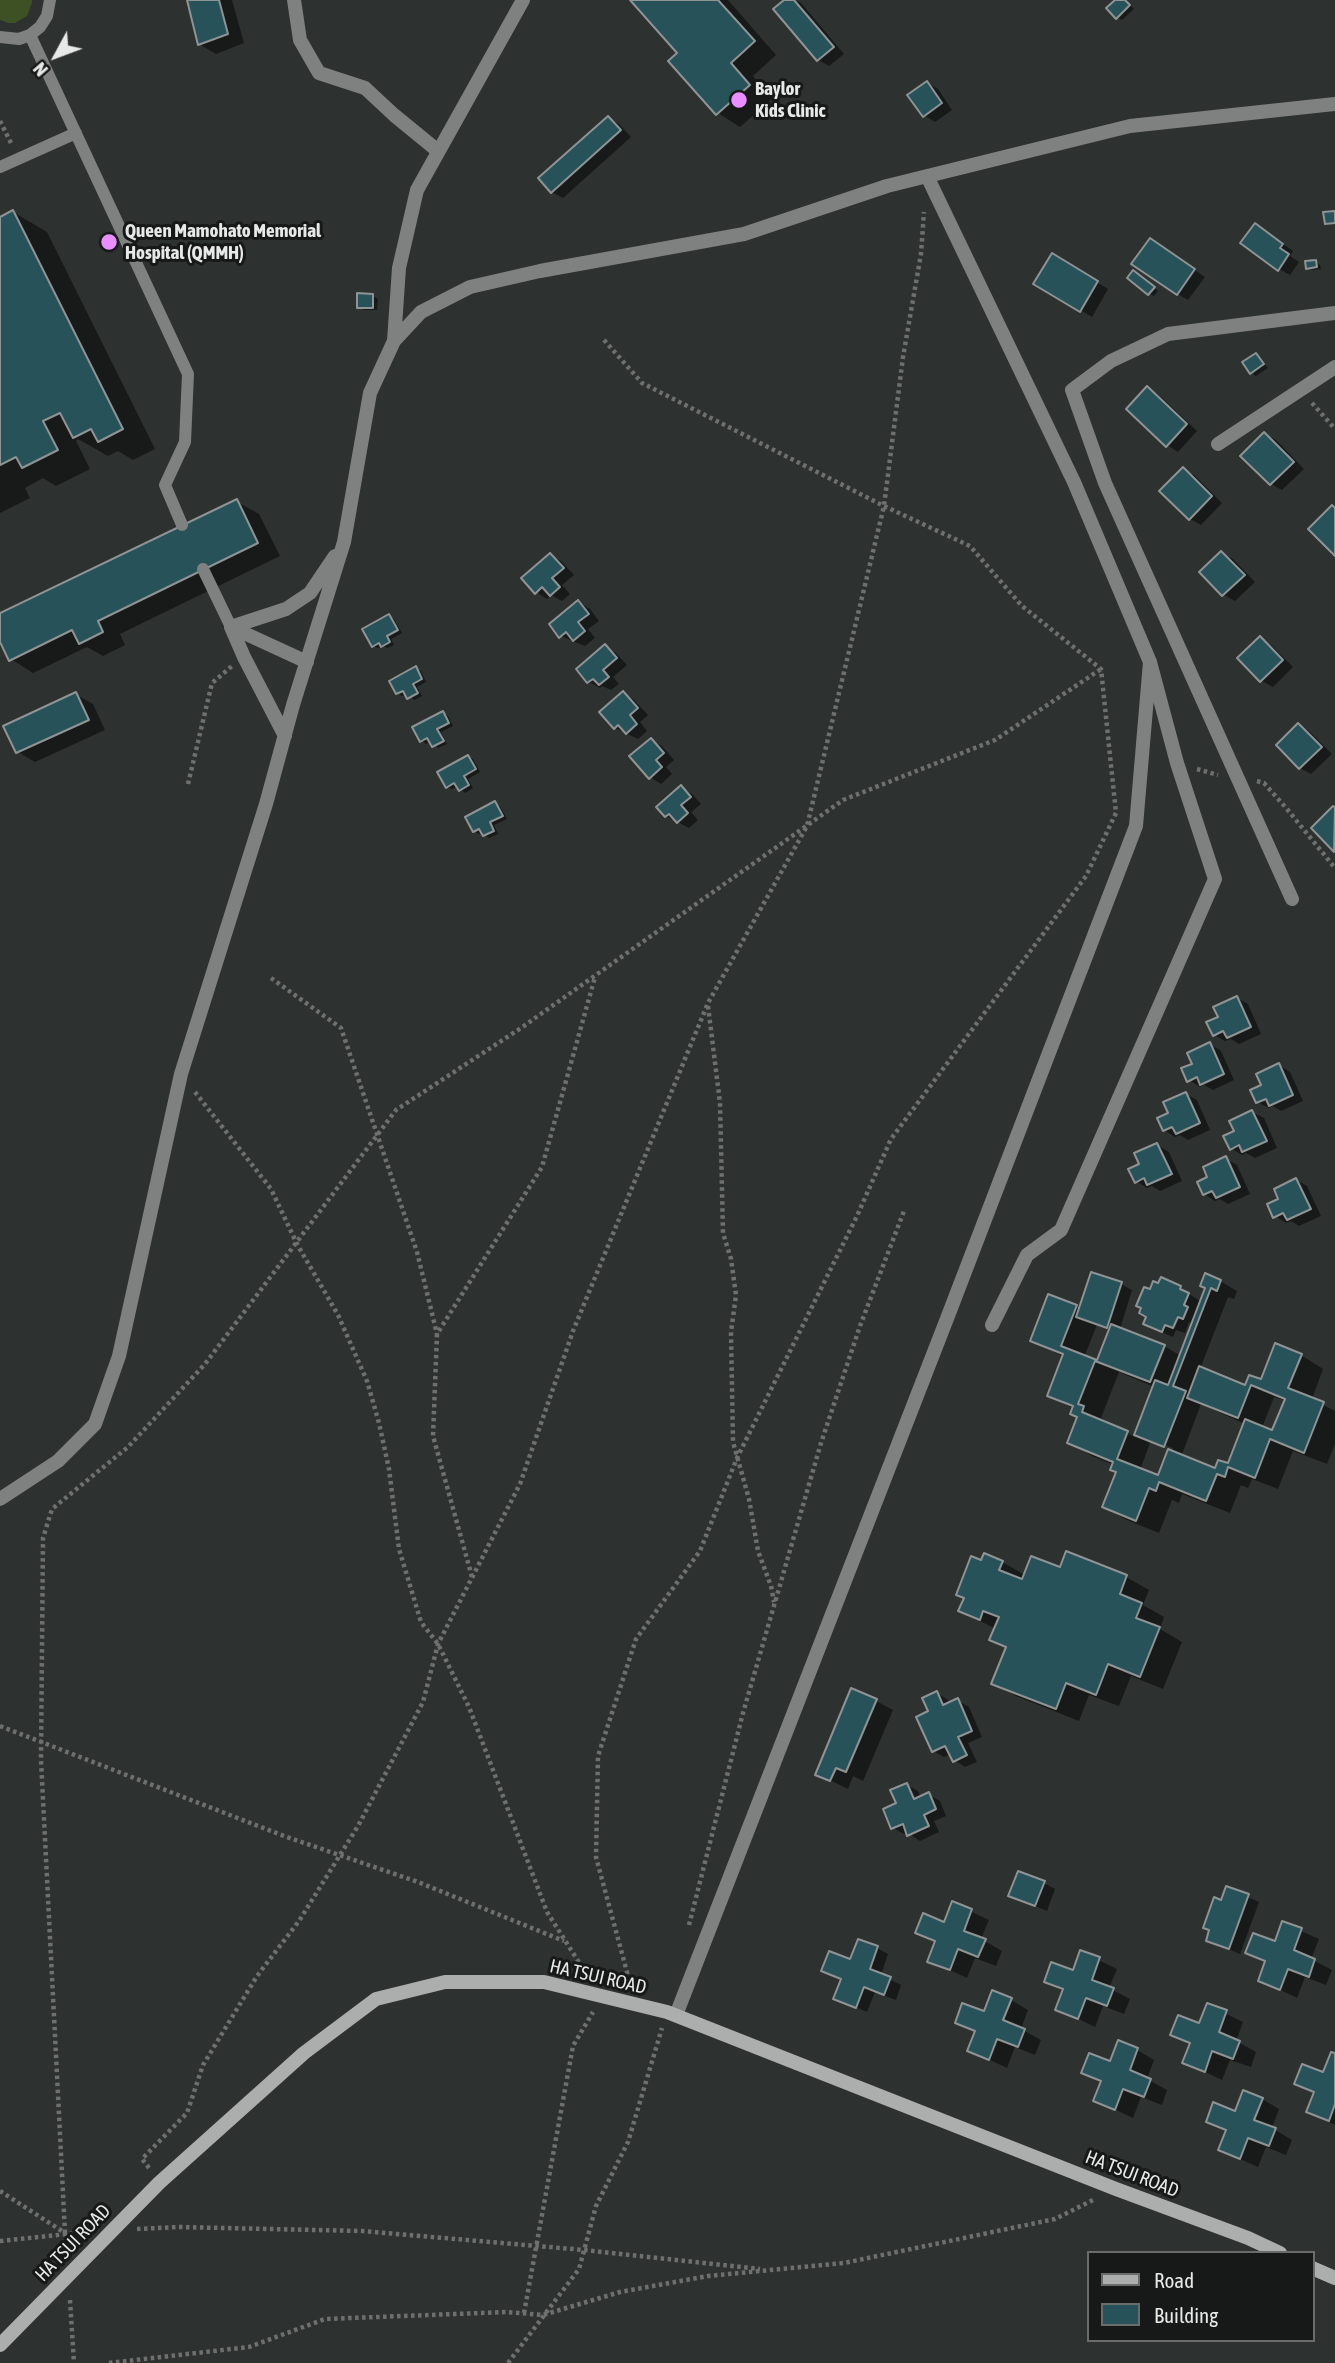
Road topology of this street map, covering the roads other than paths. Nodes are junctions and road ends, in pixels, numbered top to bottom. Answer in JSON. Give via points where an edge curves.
{"nodes":[{"id":1,"x":50,"y":0,"type":"edge"},
{"id":2,"x":294,"y":0,"type":"edge"},
{"id":3,"x":523,"y":0,"type":"edge"},
{"id":4,"x":30,"y":35,"type":"junction"},
{"id":5,"x":0,"y":37,"type":"edge"},
{"id":6,"x":1335,"y":104,"type":"edge"},
{"id":7,"x":76,"y":133,"type":"junction"},
{"id":8,"x":438,"y":151,"type":"junction"},
{"id":9,"x":0,"y":167,"type":"edge"},
{"id":10,"x":927,"y":176,"type":"junction"},
{"id":11,"x":1335,"y":313,"type":"edge"},
{"id":12,"x":394,"y":341,"type":"junction"},
{"id":13,"x":1335,"y":367,"type":"edge"},
{"id":14,"x":1217,"y":444,"type":"dead end"},
{"id":15,"x":182,"y":525,"type":"dead end"},
{"id":16,"x":344,"y":542,"type":"junction"},
{"id":17,"x":203,"y":569,"type":"dead end"},
{"id":18,"x":231,"y":627,"type":"junction"},
{"id":19,"x":307,"y":662,"type":"junction"},
{"id":20,"x":1150,"y":662,"type":"junction"},
{"id":21,"x":285,"y":736,"type":"junction"},
{"id":22,"x":1292,"y":899,"type":"dead end"},
{"id":23,"x":992,"y":1325,"type":"dead end"},
{"id":24,"x":0,"y":1499,"type":"edge"},
{"id":25,"x":672,"y":2013,"type":"junction"},
{"id":26,"x":1276,"y":2251,"type":"edge"},
{"id":27,"x":1314,"y":2269,"type":"edge"},
{"id":28,"x":1335,"y":2278,"type":"edge"},
{"id":29,"x":0,"y":2345,"type":"edge"}],
"edges":[{"from":1,"to":4,"type":"lane","via":[[47,16]]},
{"from":2,"to":8,"type":"street","via":[[300,40],[319,73],[365,88]]},
{"from":3,"to":8,"type":"street"},
{"from":4,"to":5,"type":"lane"},
{"from":4,"to":7,"type":"lane"},
{"from":6,"to":10,"type":"street","via":[[1130,126]]},
{"from":7,"to":9,"type":"lane"},
{"from":7,"to":15,"type":"lane","via":[[188,374],[185,442],[165,485]]},
{"from":8,"to":12,"type":"street","via":[[417,190],[399,268]]},
{"from":10,"to":12,"type":"street","via":[[744,234],[470,287],[421,312]]},
{"from":10,"to":20,"type":"street","via":[[1074,482]]},
{"from":11,"to":22,"type":"street","via":[[1168,334],[1111,361],[1072,390],[1105,483]]},
{"from":12,"to":16,"type":"street","via":[[370,393]]},
{"from":13,"to":14,"type":"street"},
{"from":16,"to":18,"type":"street","via":[[310,593],[286,609]]},
{"from":16,"to":19,"type":"street"},
{"from":17,"to":18,"type":"lane"},
{"from":18,"to":19,"type":"street"},
{"from":18,"to":21,"type":"street"},
{"from":19,"to":21,"type":"street"},
{"from":20,"to":23,"type":"street","via":[[1215,880],[1060,1230],[1027,1255]]},
{"from":20,"to":25,"type":"street","via":[[1136,826]]},
{"from":21,"to":24,"type":"street","via":[[181,1074],[119,1356],[95,1424],[58,1461]]},
{"from":25,"to":26,"type":"street","name":"HA TSUI ROAD"},
{"from":25,"to":29,"type":"street","name":"HA TSUI ROAD","via":[[544,1982],[445,1982],[376,1999],[304,2053],[159,2183]]},
{"from":27,"to":28,"type":"street"}]}
